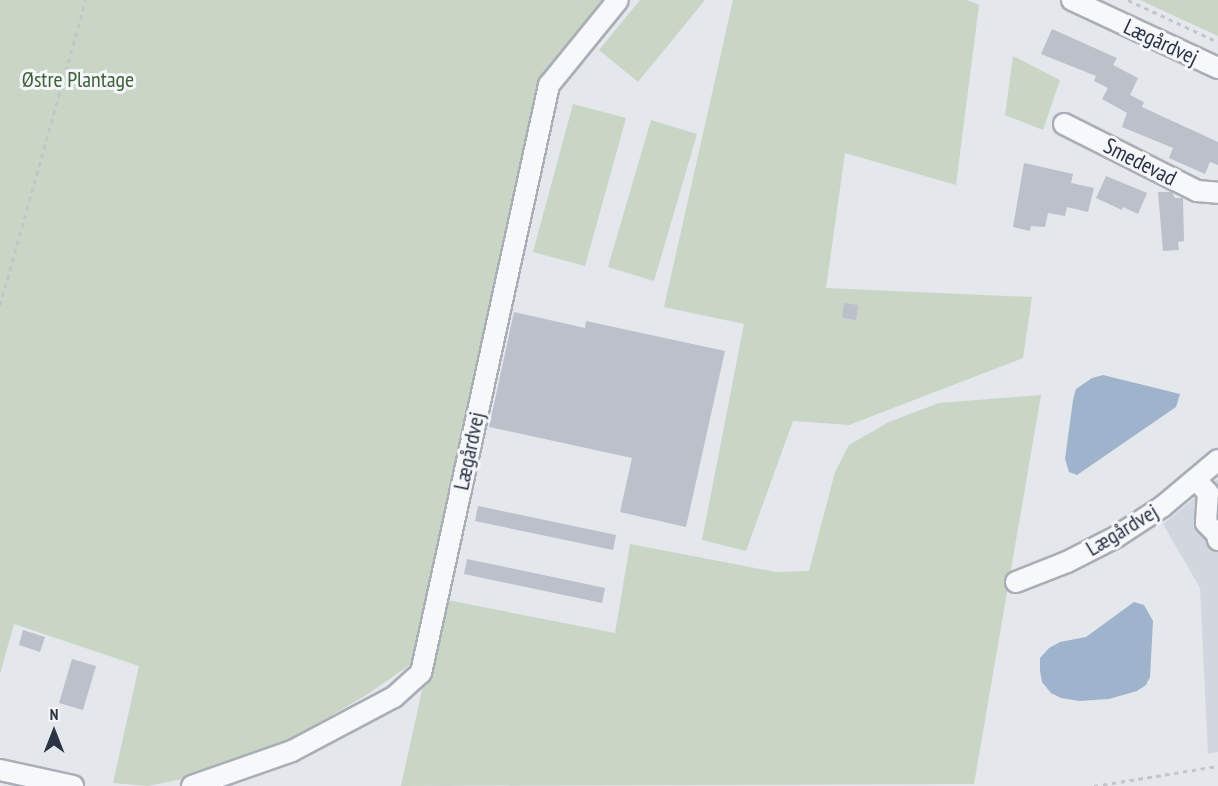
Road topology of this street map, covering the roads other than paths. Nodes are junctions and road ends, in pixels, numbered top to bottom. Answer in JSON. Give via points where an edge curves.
{"nodes":[{"id":1,"x":618,"y":0,"type":"edge"},
{"id":2,"x":1072,"y":0,"type":"edge"},
{"id":3,"x":1218,"y":68,"type":"edge"},
{"id":4,"x":1064,"y":124,"type":"dead end"},
{"id":5,"x":1218,"y":193,"type":"edge"},
{"id":6,"x":1218,"y":460,"type":"edge"},
{"id":7,"x":1196,"y":480,"type":"junction"},
{"id":8,"x":1218,"y":540,"type":"edge"},
{"id":9,"x":1016,"y":582,"type":"dead end"},
{"id":10,"x":0,"y":770,"type":"edge"},
{"id":11,"x":73,"y":786,"type":"edge"},
{"id":12,"x":192,"y":786,"type":"edge"}],
"edges":[{"from":1,"to":12,"type":"street","name":"Lægårdvej","via":[[549,85],[421,673],[394,697],[292,751]]},
{"from":2,"to":3,"type":"street","name":"Lægårdvej"},
{"from":4,"to":5,"type":"street","name":"Smedevad","via":[[1197,191]]},
{"from":6,"to":7,"type":"street","name":"Lægårdvej"},
{"from":7,"to":8,"type":"street","via":[[1208,494],[1206,524]]},
{"from":7,"to":9,"type":"street","name":"Lægårdvej","via":[[1116,537]]},
{"from":10,"to":11,"type":"street"}]}
